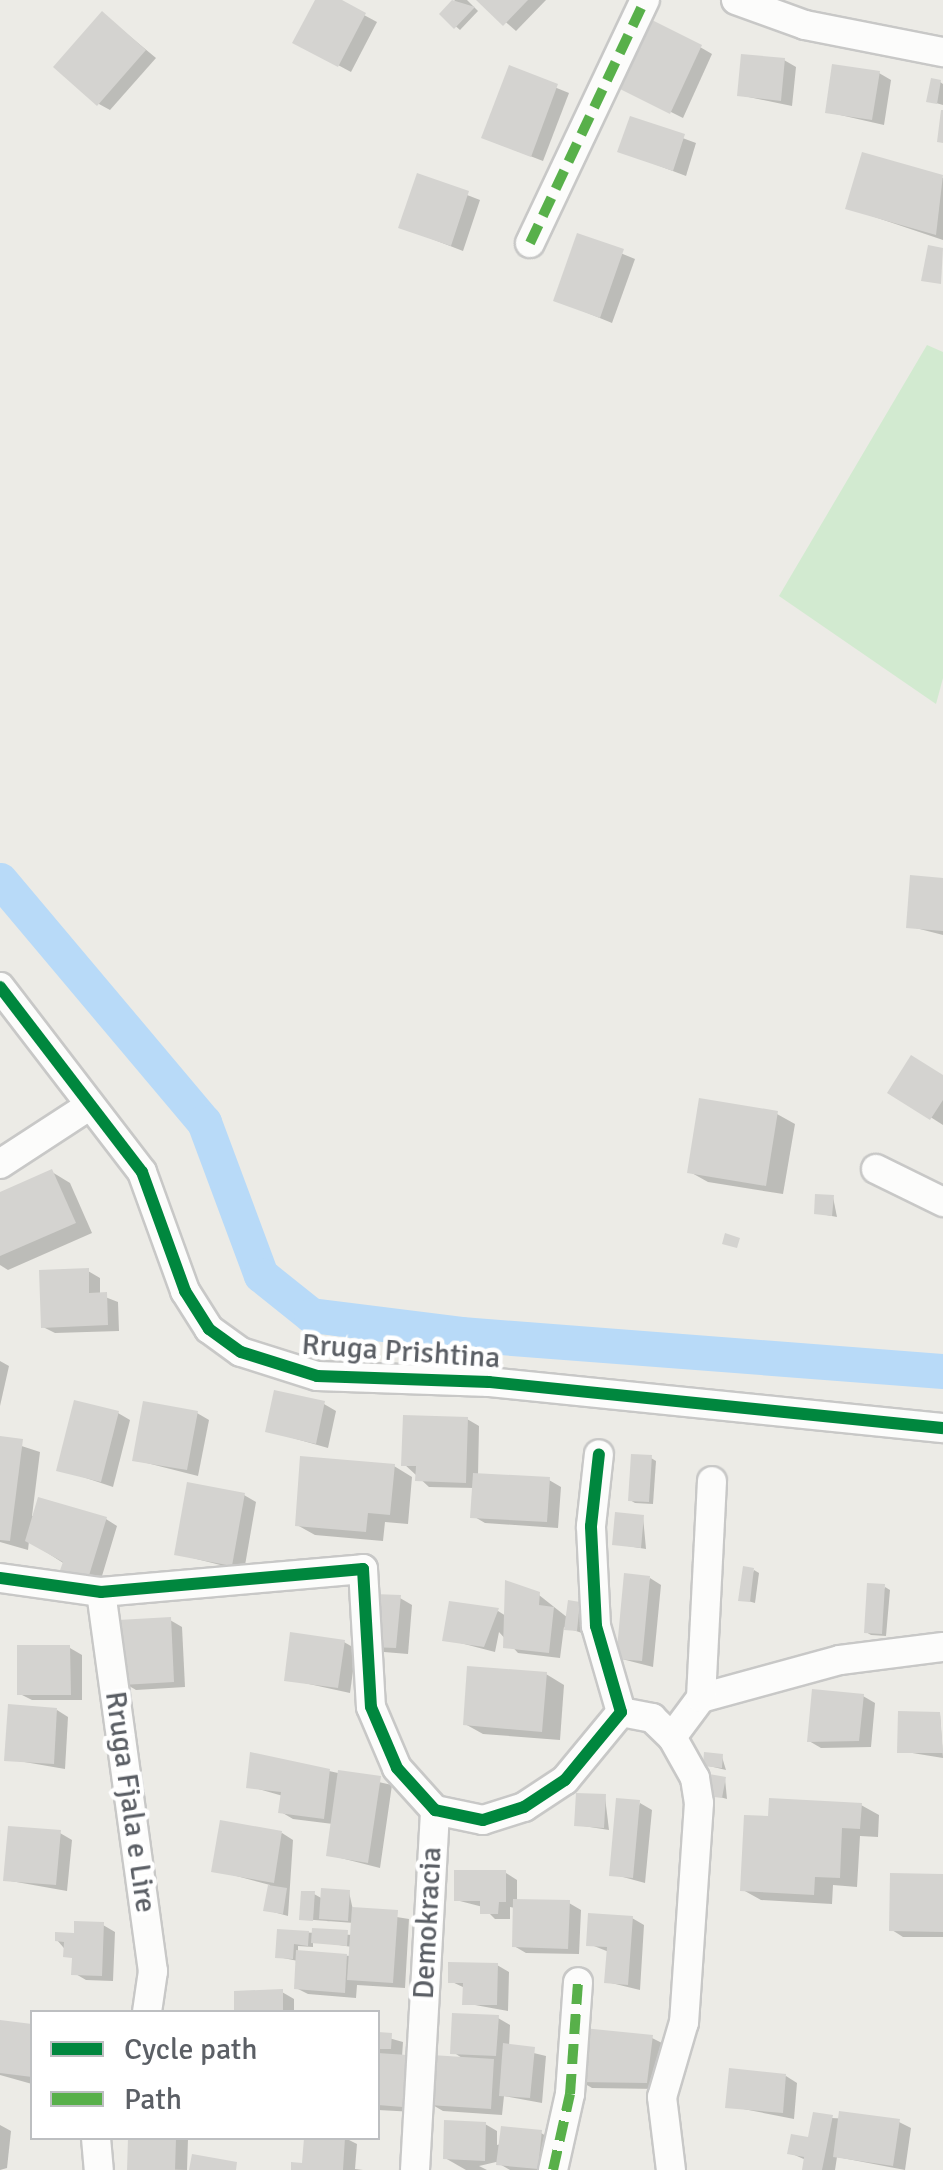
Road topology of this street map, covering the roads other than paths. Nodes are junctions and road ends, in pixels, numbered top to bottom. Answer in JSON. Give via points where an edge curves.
{"nodes":[{"id":1,"x":645,"y":0,"type":"edge"},
{"id":2,"x":736,"y":0,"type":"edge"},
{"id":3,"x":943,"y":52,"type":"edge"},
{"id":4,"x":530,"y":243,"type":"dead end"},
{"id":5,"x":0,"y":987,"type":"edge"},
{"id":6,"x":89,"y":1106,"type":"junction"},
{"id":7,"x":0,"y":1164,"type":"edge"},
{"id":8,"x":876,"y":1170,"type":"dead end"},
{"id":9,"x":943,"y":1202,"type":"edge"},
{"id":10,"x":943,"y":1428,"type":"edge"},
{"id":11,"x":599,"y":1454,"type":"dead end"},
{"id":12,"x":712,"y":1481,"type":"dead end"},
{"id":13,"x":0,"y":1578,"type":"edge"},
{"id":14,"x":100,"y":1592,"type":"junction"},
{"id":15,"x":943,"y":1646,"type":"edge"},
{"id":16,"x":700,"y":1698,"type":"junction"},
{"id":17,"x":621,"y":1712,"type":"junction"},
{"id":18,"x":672,"y":1736,"type":"junction"},
{"id":19,"x":435,"y":1810,"type":"junction"},
{"id":20,"x":578,"y":1982,"type":"dead end"},
{"id":21,"x":148,"y":2010,"type":"edge"},
{"id":22,"x":96,"y":2140,"type":"edge"},
{"id":23,"x":98,"y":2170,"type":"edge"},
{"id":24,"x":415,"y":2170,"type":"edge"},
{"id":25,"x":553,"y":2170,"type":"edge"},
{"id":26,"x":671,"y":2170,"type":"edge"}],
"edges":[{"from":1,"to":4,"type":"street"},
{"from":2,"to":3,"type":"street","via":[[805,25]]},
{"from":5,"to":6,"type":"street","name":"Rruga Prishtina"},
{"from":6,"to":7,"type":"street"},
{"from":6,"to":10,"type":"street","name":"Rruga Prishtina","via":[[142,1172],[185,1291],[210,1330],[275,1367],[317,1376],[489,1382]]},
{"from":8,"to":9,"type":"street"},
{"from":11,"to":17,"type":"street","via":[[591,1526],[596,1626]]},
{"from":12,"to":16,"type":"street"},
{"from":13,"to":14,"type":"street"},
{"from":14,"to":19,"type":"street","via":[[363,1569],[371,1707],[397,1768]]},
{"from":14,"to":21,"type":"street","name":"Rruga Fjala e Lire","via":[[153,1971]]},
{"from":15,"to":16,"type":"street","via":[[840,1660]]},
{"from":16,"to":18,"type":"street"},
{"from":17,"to":18,"type":"street","via":[[652,1718]]},
{"from":17,"to":19,"type":"street","name":"Demokracia","via":[[588,1759],[524,1807],[483,1820]]},
{"from":18,"to":26,"type":"street","via":[[695,1778],[700,1836],[684,2022],[662,2096]]},
{"from":19,"to":24,"type":"street","name":"Demokracia"},
{"from":20,"to":25,"type":"street","via":[[570,2094]]},
{"from":22,"to":23,"type":"street"}]}
